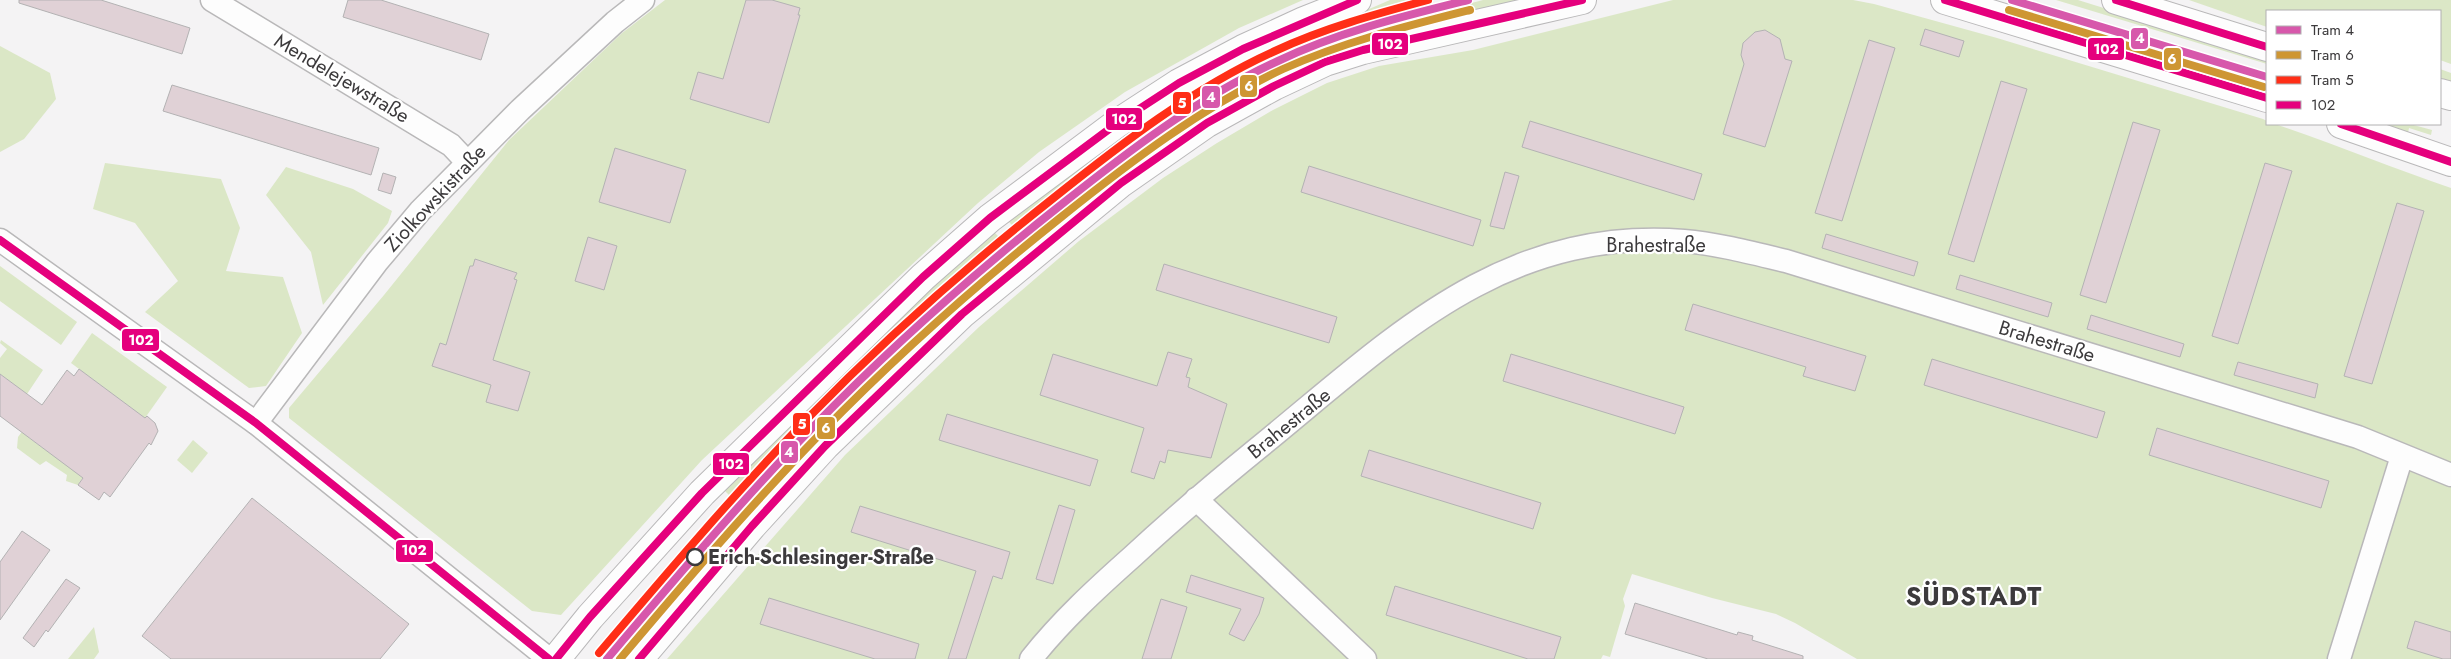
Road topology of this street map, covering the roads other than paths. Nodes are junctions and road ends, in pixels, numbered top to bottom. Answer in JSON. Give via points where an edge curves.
{"nodes":[{"id":1,"x":212,"y":0,"type":"edge"},
{"id":2,"x":643,"y":0,"type":"edge"},
{"id":3,"x":1357,"y":0,"type":"edge"},
{"id":4,"x":1582,"y":0,"type":"edge"},
{"id":5,"x":1946,"y":0,"type":"edge"},
{"id":6,"x":2116,"y":0,"type":"edge"},
{"id":7,"x":2266,"y":48,"type":"edge"},
{"id":8,"x":2266,"y":98,"type":"edge"},
{"id":9,"x":2344,"y":125,"type":"edge"},
{"id":10,"x":467,"y":162,"type":"junction"},
{"id":11,"x":2451,"y":162,"type":"edge"},
{"id":12,"x":0,"y":240,"type":"edge"},
{"id":13,"x":256,"y":423,"type":"junction"},
{"id":14,"x":2402,"y":456,"type":"junction"},
{"id":15,"x":2451,"y":475,"type":"edge"},
{"id":16,"x":1196,"y":499,"type":"junction"},
{"id":17,"x":549,"y":659,"type":"edge"},
{"id":18,"x":556,"y":659,"type":"edge"},
{"id":19,"x":639,"y":659,"type":"edge"},
{"id":20,"x":1031,"y":659,"type":"edge"},
{"id":21,"x":1365,"y":659,"type":"edge"},
{"id":22,"x":2339,"y":659,"type":"edge"}],
"edges":[{"from":1,"to":10,"type":"street","name":"Mendelejewstraße","via":[[450,145]]},
{"from":2,"to":10,"type":"street","name":"Ziolkowskistraße","via":[[615,22]]},
{"from":3,"to":18,"type":"main road","via":[[1295,25],[1179,83],[1116,124],[990,218],[916,284],[702,493]]},
{"from":4,"to":19,"type":"main road","via":[[1363,50],[1325,62],[1207,123],[1121,182],[962,314],[826,446],[752,526]]},
{"from":5,"to":8,"type":"main road"},
{"from":6,"to":7,"type":"main road"},
{"from":9,"to":11,"type":"main road"},
{"from":10,"to":13,"type":"street","name":"Ziolkowskistraße","via":[[377,262]]},
{"from":12,"to":13,"type":"street"},
{"from":13,"to":17,"type":"street"},
{"from":14,"to":15,"type":"street","name":"Brahestraße"},
{"from":14,"to":16,"type":"street","name":"Brahestraße","via":[[2358,437],[1786,262],[1710,244],[1629,240],[1581,247],[1534,259],[1476,284],[1414,322]]},
{"from":14,"to":22,"type":"street"},
{"from":16,"to":20,"type":"street","name":"Brahestraße","via":[[1086,598]]},
{"from":16,"to":21,"type":"street"}]}
